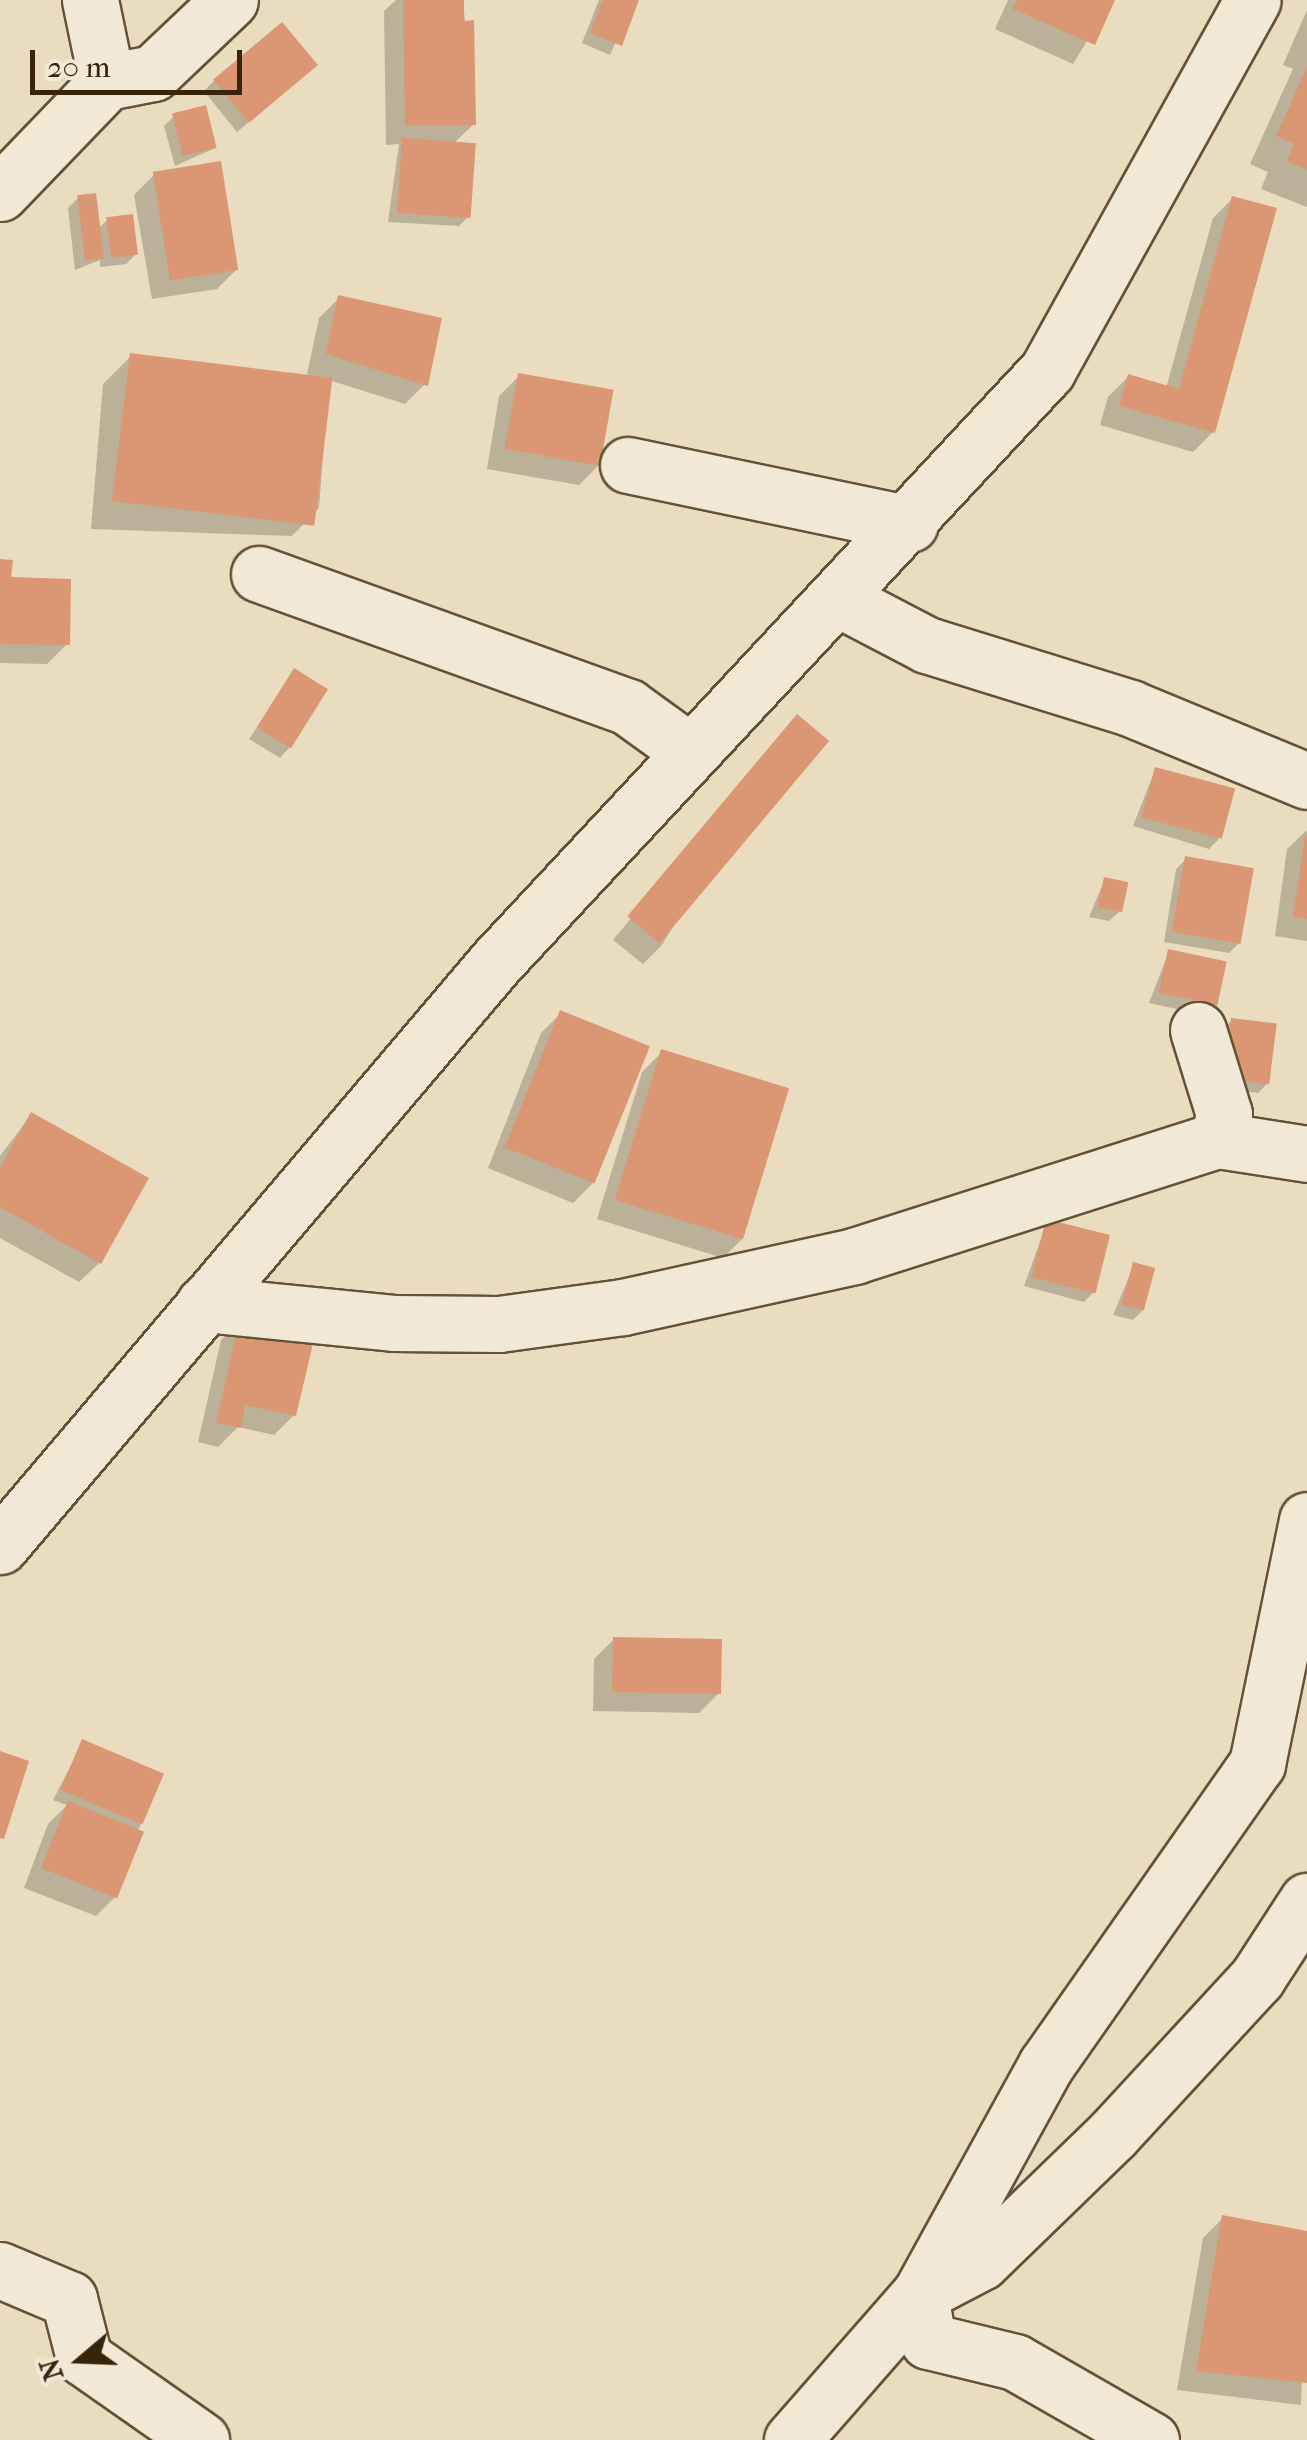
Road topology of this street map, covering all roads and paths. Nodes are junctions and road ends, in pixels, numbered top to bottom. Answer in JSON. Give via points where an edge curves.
{"nodes":[{"id":1,"x":90,"y":0,"type":"edge"},
{"id":2,"x":230,"y":0,"type":"edge"},
{"id":3,"x":1253,"y":0,"type":"edge"},
{"id":4,"x":108,"y":82,"type":"junction"},
{"id":5,"x":0,"y":193,"type":"edge"},
{"id":6,"x":628,"y":465,"type":"dead end"},
{"id":7,"x":910,"y":524,"type":"junction"},
{"id":8,"x":259,"y":574,"type":"dead end"},
{"id":9,"x":838,"y":599,"type":"junction"},
{"id":10,"x":686,"y":749,"type":"junction"},
{"id":11,"x":1307,"y":781,"type":"edge"},
{"id":12,"x":1198,"y":1030,"type":"dead end"},
{"id":13,"x":1218,"y":1140,"type":"junction"},
{"id":14,"x":1307,"y":1154,"type":"edge"},
{"id":15,"x":204,"y":1304,"type":"junction"},
{"id":16,"x":1307,"y":1520,"type":"edge"},
{"id":17,"x":0,"y":1546,"type":"edge"},
{"id":18,"x":1307,"y":1901,"type":"edge"},
{"id":19,"x":0,"y":2270,"type":"edge"},
{"id":20,"x":920,"y":2294,"type":"junction"},
{"id":21,"x":201,"y":2440,"type":"edge"},
{"id":22,"x":792,"y":2440,"type":"edge"},
{"id":23,"x":1151,"y":2440,"type":"edge"}],
"edges":[{"from":1,"to":4,"type":"street"},
{"from":2,"to":4,"type":"street","via":[[153,72]]},
{"from":3,"to":7,"type":"street","via":[[1047,371]]},
{"from":4,"to":5,"type":"street"},
{"from":6,"to":7,"type":"street"},
{"from":7,"to":9,"type":"street"},
{"from":8,"to":10,"type":"street","via":[[628,707]]},
{"from":9,"to":10,"type":"street"},
{"from":9,"to":11,"type":"street","via":[[927,645],[1130,708]]},
{"from":10,"to":15,"type":"street"},
{"from":12,"to":13,"type":"street","via":[[1224,1114]]},
{"from":13,"to":14,"type":"street"},
{"from":13,"to":15,"type":"street","via":[[854,1256],[623,1308],[499,1324],[393,1324]]},
{"from":15,"to":17,"type":"street"},
{"from":16,"to":20,"type":"street","via":[[1258,1764],[1046,2065]]},
{"from":18,"to":20,"type":"street","via":[[1257,1978],[1114,2134],[982,2262]]},
{"from":19,"to":21,"type":"street","via":[[70,2298],[84,2358]]},
{"from":20,"to":22,"type":"street"},
{"from":20,"to":23,"type":"street","via":[[928,2341],[1015,2362]]}]}
